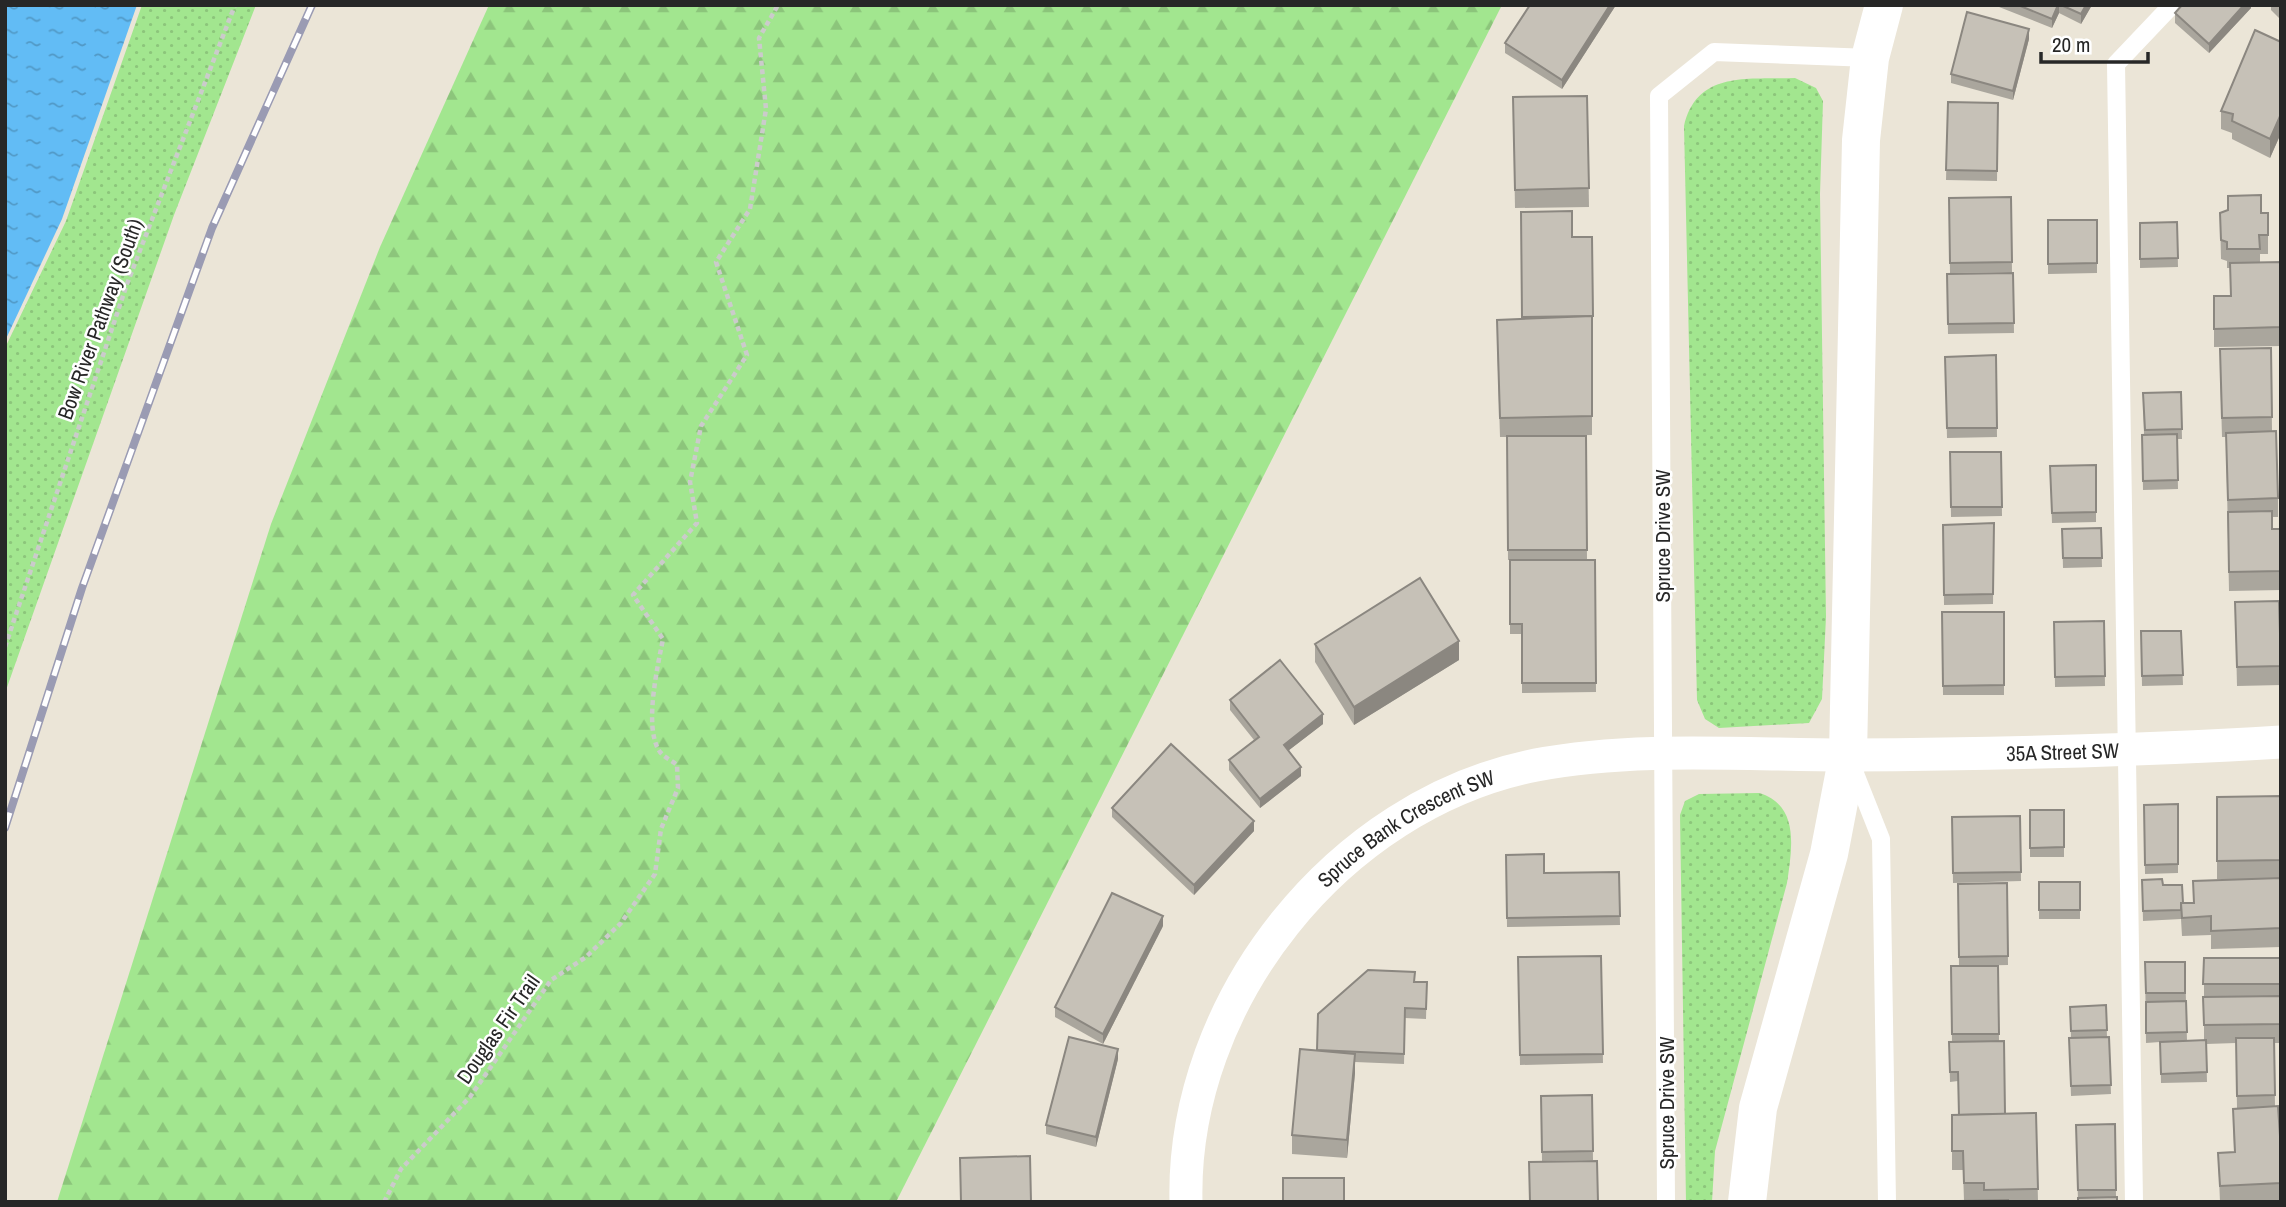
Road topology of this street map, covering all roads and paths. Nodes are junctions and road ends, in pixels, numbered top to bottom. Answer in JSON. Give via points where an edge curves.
{"nodes":[{"id":1,"x":235,"y":5,"type":"edge"},
{"id":2,"x":778,"y":5,"type":"edge"},
{"id":3,"x":1884,"y":5,"type":"edge"},
{"id":4,"x":2172,"y":5,"type":"edge"},
{"id":5,"x":1870,"y":58,"type":"junction"},
{"id":6,"x":5,"y":647,"type":"edge"},
{"id":7,"x":2281,"y":742,"type":"edge"},
{"id":8,"x":2128,"y":752,"type":"junction"},
{"id":9,"x":1663,"y":755,"type":"junction"},
{"id":10,"x":1848,"y":755,"type":"junction"},
{"id":11,"x":384,"y":1202,"type":"edge"},
{"id":12,"x":1186,"y":1202,"type":"edge"},
{"id":13,"x":1666,"y":1202,"type":"edge"},
{"id":14,"x":1747,"y":1202,"type":"edge"},
{"id":15,"x":1887,"y":1202,"type":"edge"},
{"id":16,"x":2134,"y":1202,"type":"edge"}],
"edges":[{"from":1,"to":6,"type":"path","name":"Bow River Pathway (South)","via":[[127,284]]},
{"from":2,"to":11,"type":"path","name":"Douglas Fir Trail","via":[[759,38],[766,109],[750,209],[716,262],[747,355],[701,426],[690,482],[696,523],[633,595],[663,639],[652,691],[653,718],[659,751],[677,765],[677,788],[660,829],[655,874],[621,923],[586,957],[551,980],[470,1097],[401,1169]]},
{"from":3,"to":5,"type":"street"},
{"from":4,"to":8,"type":"lane","via":[[2116,64]]},
{"from":5,"to":9,"type":"lane","name":"Spruce Drive SW","via":[[1714,52],[1659,96]]},
{"from":5,"to":10,"type":"street","via":[[1861,140]]},
{"from":7,"to":8,"type":"street","name":"35A Street SW"},
{"from":8,"to":10,"type":"street","name":"35A Street SW"},
{"from":8,"to":16,"type":"lane"},
{"from":9,"to":10,"type":"street","name":"Spruce Bank Crescent SW"},
{"from":9,"to":12,"type":"street","name":"Spruce Bank Crescent SW","via":[[1536,765],[1462,789],[1394,825],[1322,882],[1263,952],[1219,1032],[1192,1121],[1185,1166]]},
{"from":9,"to":13,"type":"lane","name":"Spruce Drive SW"},
{"from":10,"to":14,"type":"street","via":[[1829,854],[1758,1108]]},
{"from":10,"to":15,"type":"lane","via":[[1881,839]]}]}
